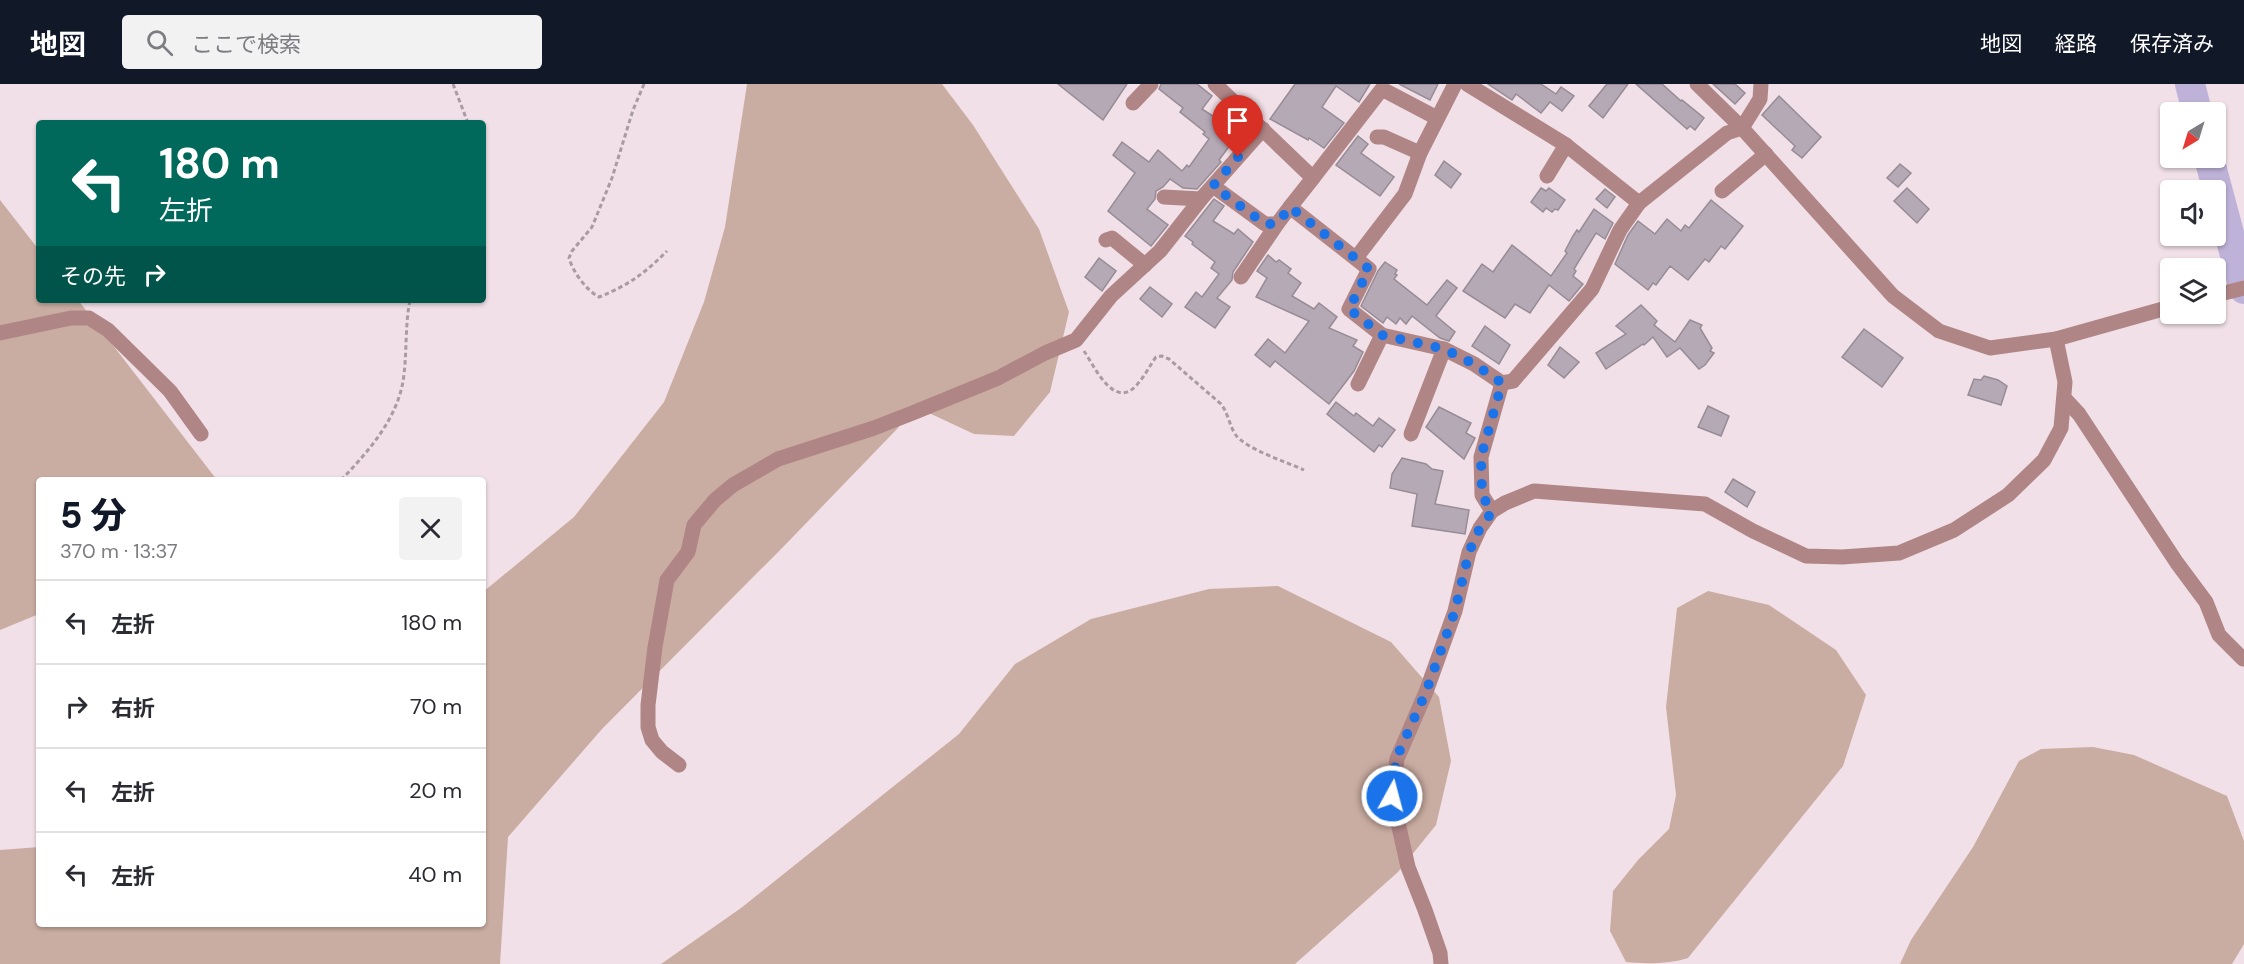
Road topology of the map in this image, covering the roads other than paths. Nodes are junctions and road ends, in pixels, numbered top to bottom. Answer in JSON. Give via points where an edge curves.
{"nodes":[{"id":1,"x":1151,"y":84,"type":"edge"},
{"id":2,"x":1215,"y":84,"type":"edge"},
{"id":3,"x":1455,"y":84,"type":"edge"},
{"id":4,"x":1467,"y":84,"type":"edge"},
{"id":5,"x":1697,"y":84,"type":"edge"},
{"id":6,"x":1761,"y":84,"type":"edge"},
{"id":7,"x":1379,"y":88,"type":"edge"},
{"id":8,"x":1133,"y":103,"type":"dead end"},
{"id":9,"x":1437,"y":118,"type":"junction"},
{"id":10,"x":1743,"y":128,"type":"junction"},
{"id":11,"x":1263,"y":129,"type":"junction"},
{"id":12,"x":1377,"y":137,"type":"dead end"},
{"id":13,"x":1566,"y":146,"type":"junction"},
{"id":14,"x":1420,"y":153,"type":"junction"},
{"id":15,"x":1766,"y":154,"type":"junction"},
{"id":16,"x":1547,"y":176,"type":"dead end"},
{"id":17,"x":1313,"y":178,"type":"junction"},
{"id":18,"x":1213,"y":186,"type":"junction"},
{"id":19,"x":1722,"y":191,"type":"dead end"},
{"id":20,"x":1164,"y":197,"type":"dead end"},
{"id":21,"x":1201,"y":199,"type":"junction"},
{"id":22,"x":1639,"y":203,"type":"junction"},
{"id":23,"x":1290,"y":207,"type":"junction"},
{"id":24,"x":1277,"y":224,"type":"junction"},
{"id":25,"x":1106,"y":240,"type":"dead end"},
{"id":26,"x":1356,"y":258,"type":"junction"},
{"id":27,"x":1145,"y":265,"type":"junction"},
{"id":28,"x":1241,"y":277,"type":"dead end"},
{"id":29,"x":2244,"y":288,"type":"edge"},
{"id":30,"x":2226,"y":292,"type":"edge"},
{"id":31,"x":2160,"y":310,"type":"edge"},
{"id":32,"x":0,"y":333,"type":"edge"},
{"id":33,"x":1382,"y":335,"type":"junction"},
{"id":34,"x":2056,"y":339,"type":"junction"},
{"id":35,"x":1444,"y":349,"type":"junction"},
{"id":36,"x":1502,"y":383,"type":"junction"},
{"id":37,"x":1358,"y":384,"type":"dead end"},
{"id":38,"x":2064,"y":398,"type":"junction"},
{"id":39,"x":201,"y":434,"type":"dead end"},
{"id":40,"x":1411,"y":434,"type":"dead end"},
{"id":41,"x":1492,"y":512,"type":"junction"},
{"id":42,"x":2243,"y":660,"type":"edge"},
{"id":43,"x":679,"y":765,"type":"dead end"},
{"id":44,"x":1441,"y":964,"type":"edge"}],
"edges":[{"from":1,"to":8,"type":"street"},
{"from":2,"to":11,"type":"street"},
{"from":3,"to":9,"type":"street"},
{"from":4,"to":13,"type":"street"},
{"from":5,"to":10,"type":"street"},
{"from":6,"to":10,"type":"street","via":[[1760,99]]},
{"from":7,"to":9,"type":"street"},
{"from":7,"to":17,"type":"street"},
{"from":9,"to":14,"type":"street"},
{"from":10,"to":15,"type":"street"},
{"from":10,"to":22,"type":"street","via":[[1727,133]]},
{"from":11,"to":17,"type":"street"},
{"from":11,"to":18,"type":"street"},
{"from":12,"to":14,"type":"street"},
{"from":13,"to":16,"type":"street"},
{"from":13,"to":22,"type":"street"},
{"from":14,"to":26,"type":"street","via":[[1405,194]]},
{"from":15,"to":19,"type":"street"},
{"from":15,"to":34,"type":"street","via":[[1893,296],[1939,330],[1990,348]]},
{"from":17,"to":23,"type":"street"},
{"from":18,"to":21,"type":"street"},
{"from":18,"to":24,"type":"street","via":[[1265,224]]},
{"from":20,"to":21,"type":"street"},
{"from":21,"to":27,"type":"street"},
{"from":22,"to":36,"type":"street","via":[[1620,230],[1592,289],[1514,381]]},
{"from":23,"to":24,"type":"street"},
{"from":23,"to":26,"type":"street"},
{"from":24,"to":28,"type":"street"},
{"from":25,"to":27,"type":"street","via":[[1112,238]]},
{"from":26,"to":33,"type":"street","via":[[1369,269],[1349,309]]},
{"from":27,"to":43,"type":"street","via":[[1111,296],[1076,340],[998,378],[874,428],[778,459],[715,500],[694,525],[688,552],[667,580],[655,647],[648,727],[652,740]]},
{"from":29,"to":30,"type":"street"},
{"from":31,"to":34,"type":"street"},
{"from":32,"to":39,"type":"street","via":[[89,318],[108,330],[170,391]]},
{"from":33,"to":35,"type":"street"},
{"from":33,"to":37,"type":"street"},
{"from":34,"to":38,"type":"street","via":[[2065,382]]},
{"from":35,"to":36,"type":"street"},
{"from":35,"to":40,"type":"street"},
{"from":36,"to":41,"type":"street","via":[[1481,457],[1482,495]]},
{"from":38,"to":41,"type":"street","via":[[2061,428],[2044,460],[2008,495],[1954,530],[1899,553],[1806,556],[1705,504],[1534,491]]},
{"from":38,"to":42,"type":"street","via":[[2079,414],[2206,602],[2219,635]]},
{"from":41,"to":44,"type":"street","via":[[1469,552],[1455,611],[1426,692],[1396,759],[1392,796],[1408,867]]}]}
